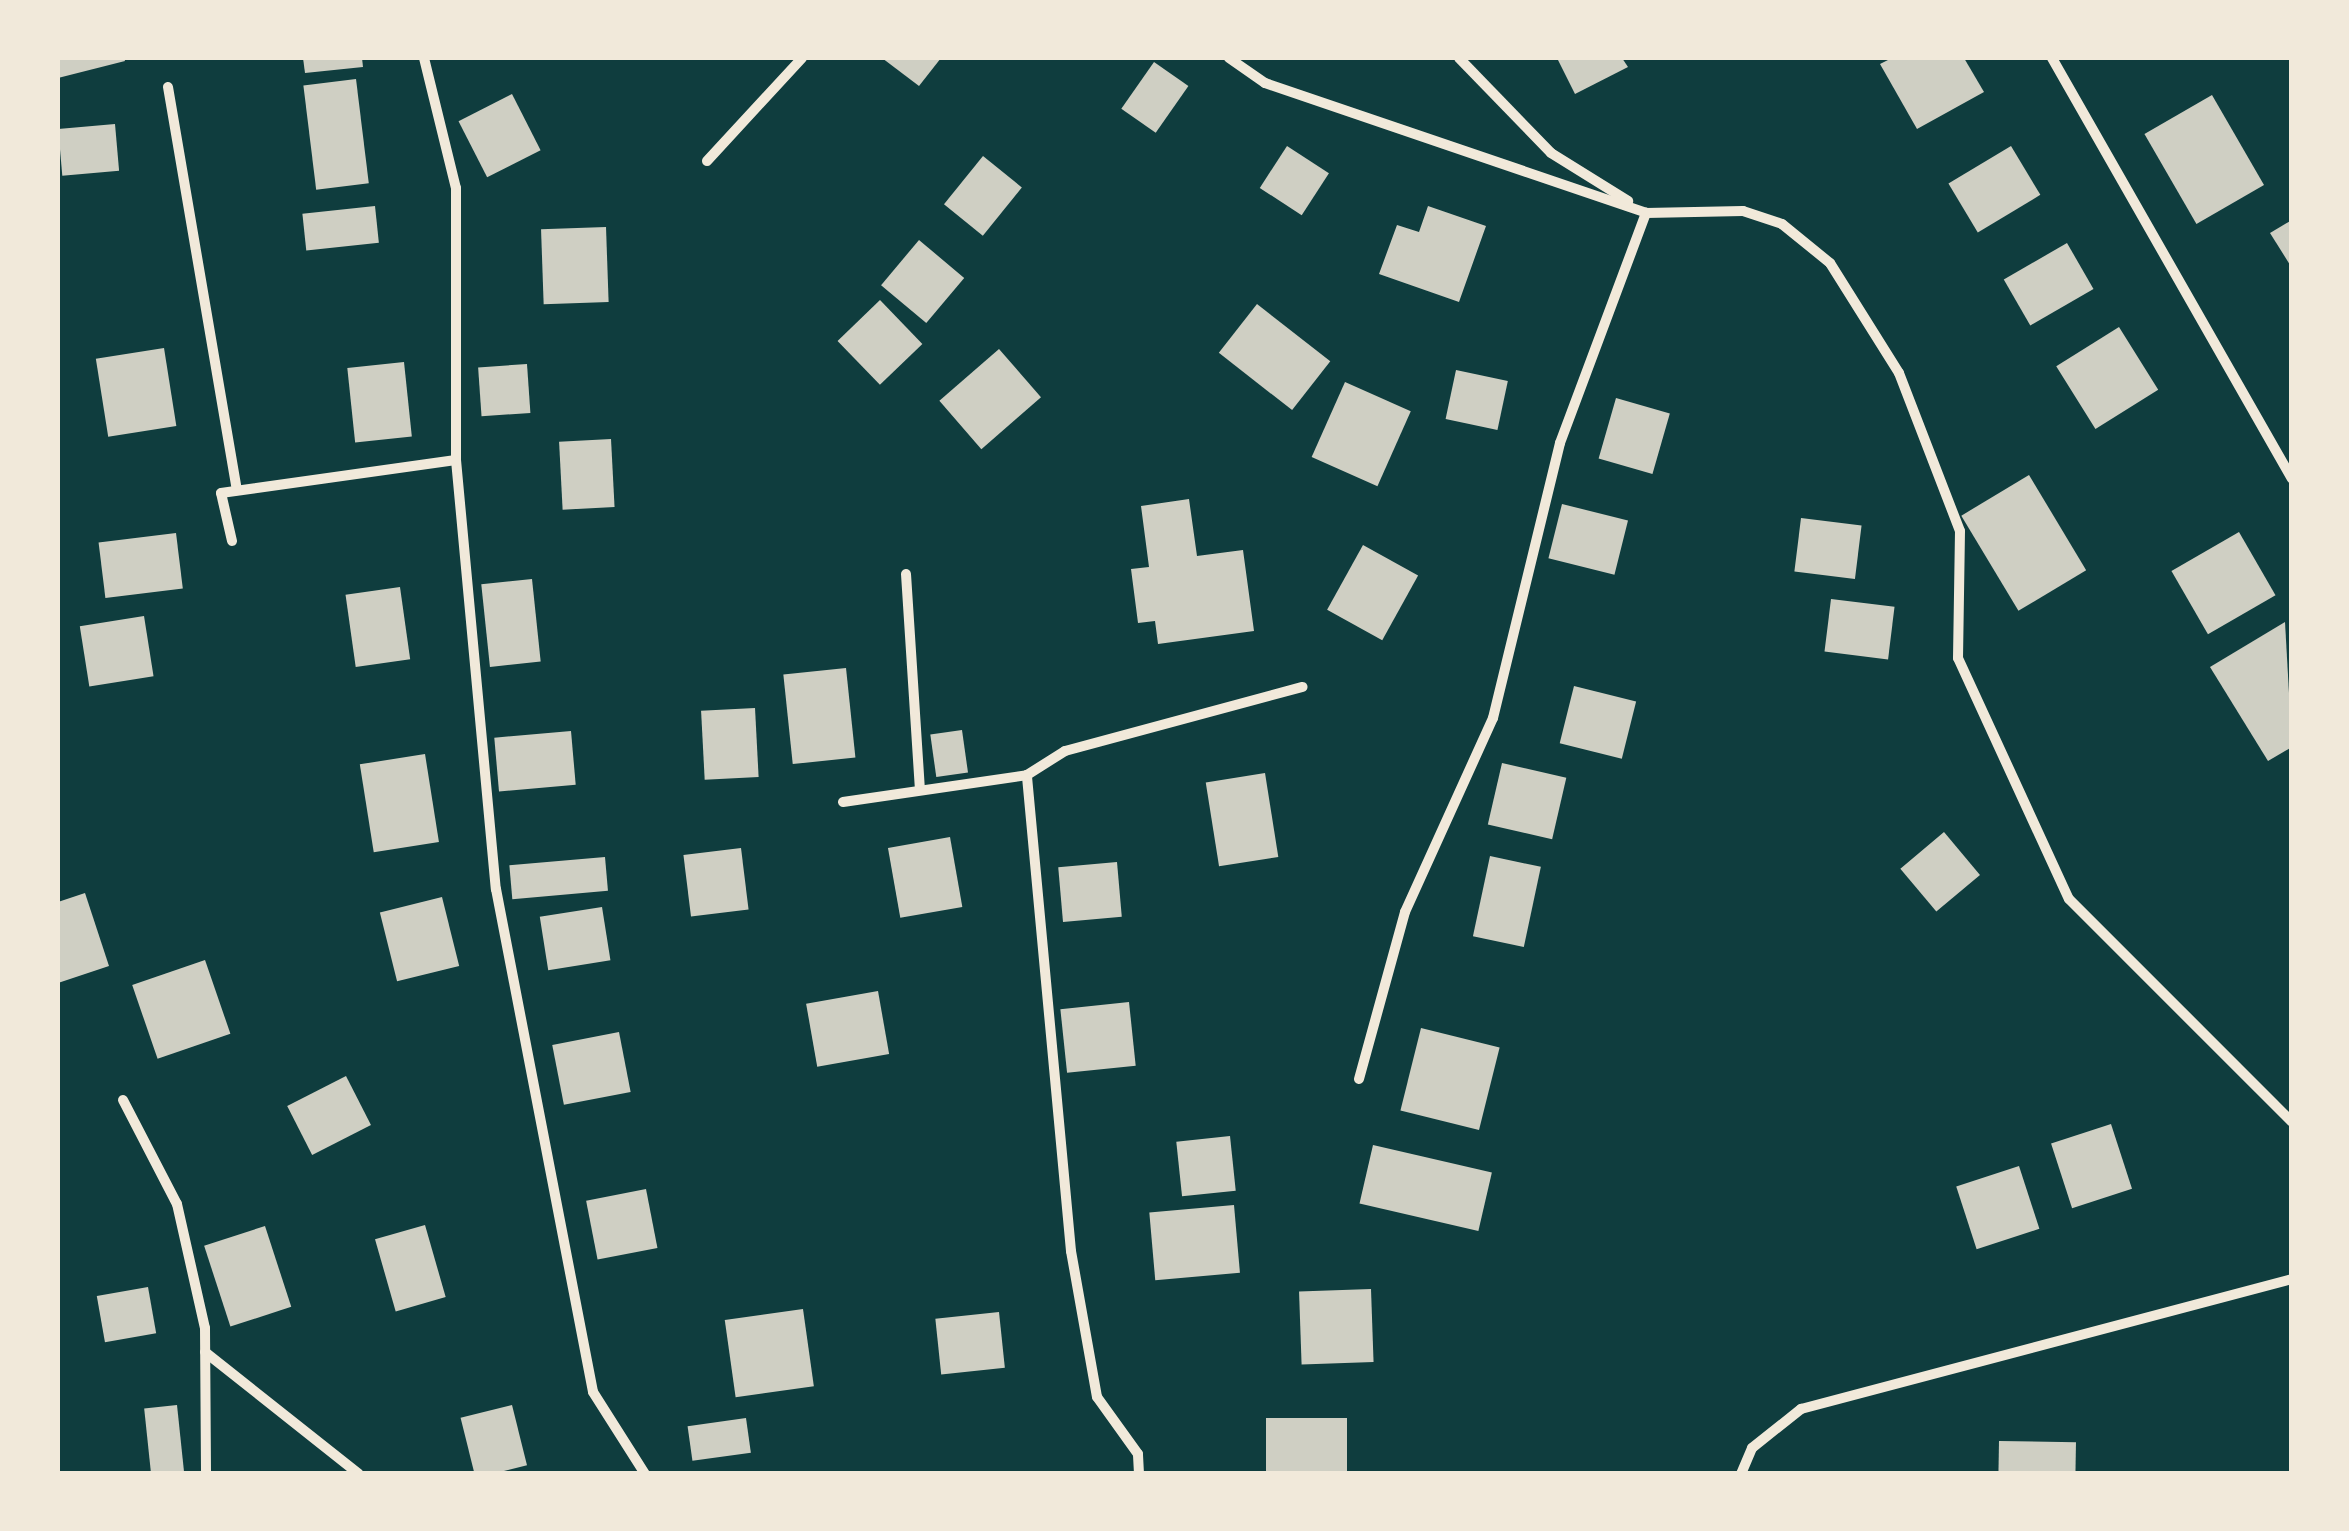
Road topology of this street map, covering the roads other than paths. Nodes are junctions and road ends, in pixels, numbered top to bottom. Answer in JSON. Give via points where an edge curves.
{"nodes":[{"id":1,"x":424,"y":58,"type":"edge"},
{"id":2,"x":802,"y":58,"type":"edge"},
{"id":3,"x":1228,"y":58,"type":"edge"},
{"id":4,"x":1459,"y":58,"type":"edge"},
{"id":5,"x":2052,"y":58,"type":"edge"},
{"id":6,"x":168,"y":87,"type":"dead end"},
{"id":7,"x":707,"y":161,"type":"dead end"},
{"id":8,"x":1646,"y":212,"type":"junction"},
{"id":9,"x":456,"y":460,"type":"junction"},
{"id":10,"x":2292,"y":478,"type":"edge"},
{"id":11,"x":237,"y":490,"type":"junction"},
{"id":12,"x":232,"y":541,"type":"dead end"},
{"id":13,"x":906,"y":574,"type":"dead end"},
{"id":14,"x":1302,"y":687,"type":"dead end"},
{"id":15,"x":1027,"y":776,"type":"junction"},
{"id":16,"x":920,"y":790,"type":"junction"},
{"id":17,"x":843,"y":802,"type":"dead end"},
{"id":18,"x":1359,"y":1079,"type":"dead end"},
{"id":19,"x":123,"y":1100,"type":"dead end"},
{"id":20,"x":2292,"y":1122,"type":"edge"},
{"id":21,"x":2292,"y":1278,"type":"edge"},
{"id":22,"x":204,"y":1352,"type":"junction"},
{"id":23,"x":206,"y":1474,"type":"edge"},
{"id":24,"x":359,"y":1474,"type":"edge"},
{"id":25,"x":645,"y":1474,"type":"edge"},
{"id":26,"x":1139,"y":1474,"type":"edge"},
{"id":27,"x":1741,"y":1474,"type":"edge"}],
"edges":[{"from":1,"to":9,"type":"street","via":[[456,188]]},
{"from":2,"to":7,"type":"street"},
{"from":3,"to":8,"type":"street","via":[[1266,82]]},
{"from":4,"to":8,"type":"street","via":[[1551,154]]},
{"from":5,"to":10,"type":"street"},
{"from":6,"to":11,"type":"street"},
{"from":8,"to":18,"type":"street","via":[[1560,443],[1493,718],[1404,912]]},
{"from":8,"to":20,"type":"street","via":[[1743,211],[1782,224],[1830,263],[1899,374],[1960,531],[1958,658],[2069,898]]},
{"from":9,"to":11,"type":"street"},
{"from":9,"to":25,"type":"street","via":[[496,889],[593,1392]]},
{"from":11,"to":12,"type":"street","via":[[221,493]]},
{"from":13,"to":16,"type":"street"},
{"from":14,"to":15,"type":"street","via":[[1064,751]]},
{"from":15,"to":16,"type":"street"},
{"from":15,"to":26,"type":"street","via":[[1071,1251],[1098,1397],[1138,1454]]},
{"from":16,"to":17,"type":"street"},
{"from":19,"to":22,"type":"street","via":[[178,1204]]},
{"from":21,"to":27,"type":"street","via":[[1801,1409],[1752,1448]]},
{"from":22,"to":23,"type":"street"},
{"from":22,"to":24,"type":"street"}]}
